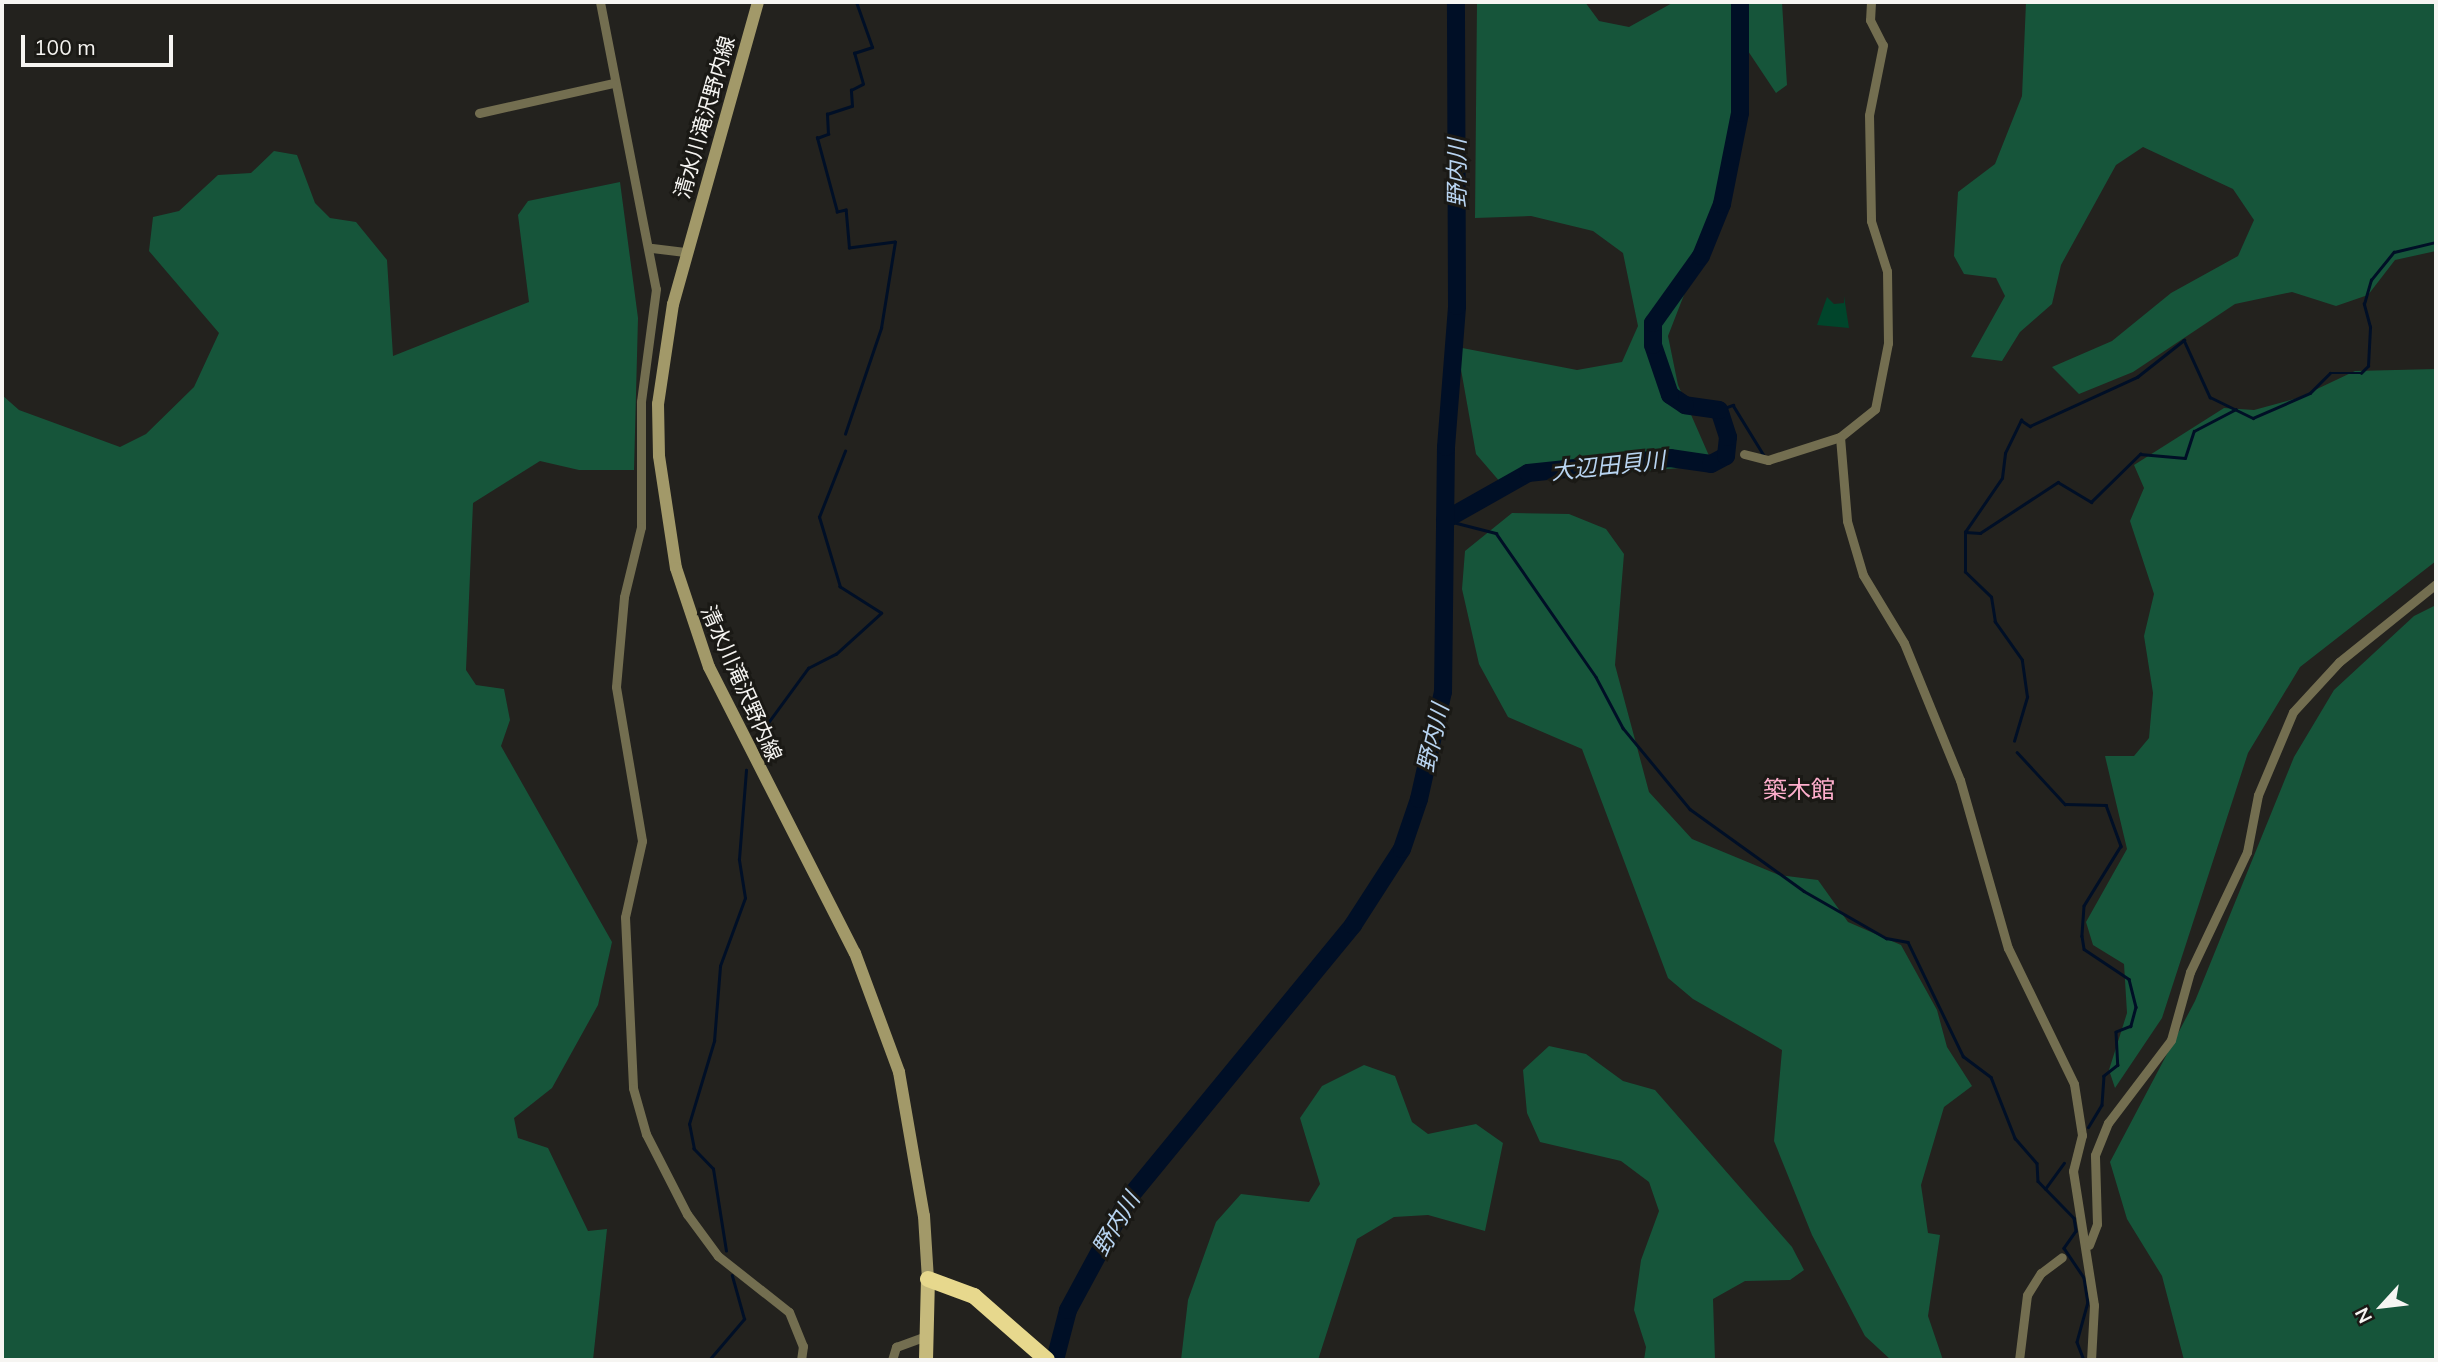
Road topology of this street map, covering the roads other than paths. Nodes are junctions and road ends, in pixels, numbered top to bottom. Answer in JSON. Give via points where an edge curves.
{"nodes":[{"id":1,"x":600,"y":2,"type":"edge"},
{"id":2,"x":758,"y":2,"type":"edge"},
{"id":3,"x":1871,"y":2,"type":"edge"},
{"id":4,"x":612,"y":83,"type":"junction"},
{"id":5,"x":479,"y":113,"type":"dead end"},
{"id":6,"x":652,"y":248,"type":"junction"},
{"id":7,"x":685,"y":252,"type":"junction"},
{"id":8,"x":1840,"y":437,"type":"junction"},
{"id":9,"x":1744,"y":454,"type":"dead end"},
{"id":10,"x":2436,"y":584,"type":"edge"},
{"id":11,"x":2088,"y":1247,"type":"junction"},
{"id":12,"x":2062,"y":1257,"type":"dead end"},
{"id":13,"x":928,"y":1279,"type":"junction"},
{"id":14,"x":926,"y":1336,"type":"junction"},
{"id":15,"x":801,"y":1360,"type":"edge"},
{"id":16,"x":892,"y":1360,"type":"edge"},
{"id":17,"x":926,"y":1360,"type":"edge"},
{"id":18,"x":1047,"y":1360,"type":"edge"},
{"id":19,"x":2019,"y":1360,"type":"edge"},
{"id":20,"x":2091,"y":1360,"type":"edge"}],
"edges":[{"from":1,"to":4,"type":"street"},
{"from":2,"to":7,"type":"main road","name":"清水川滝沢野内線"},
{"from":3,"to":8,"type":"street","via":[[1870,20],[1883,45],[1869,115],[1871,221],[1887,271],[1888,343],[1875,409]]},
{"from":4,"to":5,"type":"street"},
{"from":4,"to":6,"type":"street"},
{"from":6,"to":7,"type":"street"},
{"from":6,"to":15,"type":"street","via":[[656,289],[641,402],[642,527],[624,597],[616,687],[642,841],[625,917],[633,1088],[646,1134],[687,1214],[719,1256],[789,1312],[802,1339]]},
{"from":7,"to":13,"type":"main road","name":"清水川滝沢野内線","via":[[658,404],[659,456],[676,568],[714,678],[878,1007],[914,1138]]},
{"from":8,"to":9,"type":"street","via":[[1768,460]]},
{"from":8,"to":11,"type":"street","via":[[1847,521],[1863,575],[1889,610],[1919,678],[1960,780],[1998,924],[2074,1084],[2082,1135],[2073,1171]]},
{"from":10,"to":11,"type":"street","via":[[2339,662],[2284,729],[2258,795],[2247,852],[2190,971],[2171,1040],[2108,1123],[2095,1155],[2097,1224]]},
{"from":11,"to":20,"type":"street"},
{"from":12,"to":19,"type":"street","via":[[2041,1273],[2027,1296]]},
{"from":13,"to":14,"type":"main road"},
{"from":13,"to":18,"type":"highway","via":[[965,1291]]},
{"from":14,"to":16,"type":"street","via":[[896,1347]]},
{"from":14,"to":17,"type":"main road"}]}
